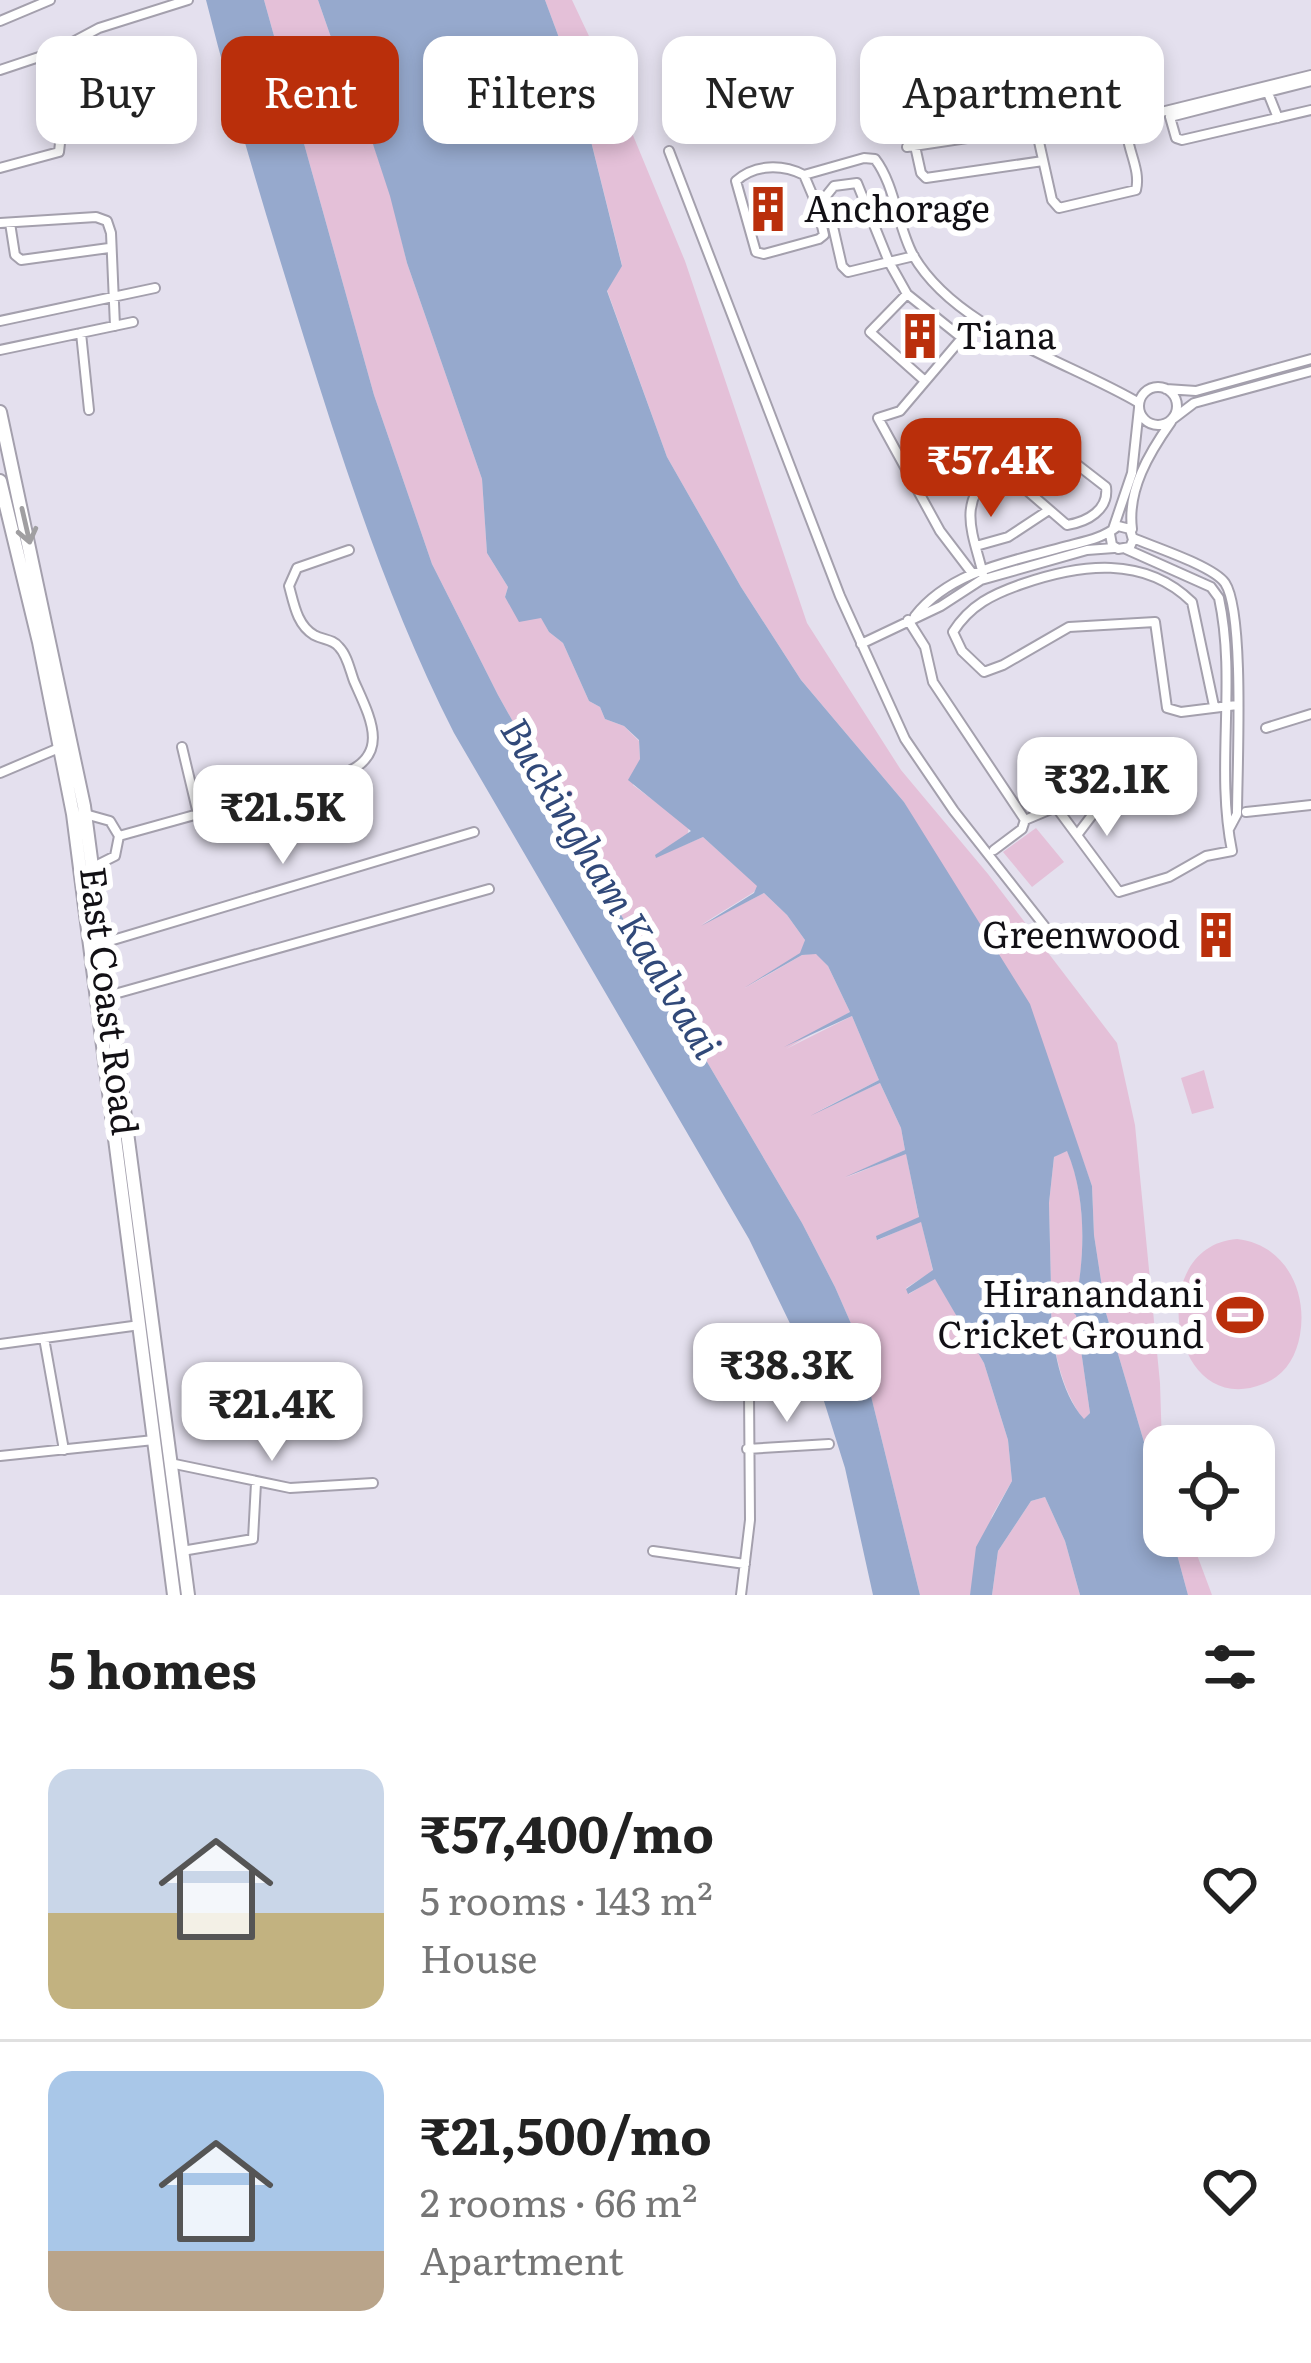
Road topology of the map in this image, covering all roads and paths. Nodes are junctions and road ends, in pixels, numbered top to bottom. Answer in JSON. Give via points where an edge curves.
{"nodes":[{"id":1,"x":50,"y":0,"type":"edge"},
{"id":2,"x":188,"y":0,"type":"edge"},
{"id":3,"x":0,"y":21,"type":"edge"},
{"id":4,"x":0,"y":70,"type":"edge"},
{"id":5,"x":1311,"y":78,"type":"edge"},
{"id":6,"x":1268,"y":93,"type":"junction"},
{"id":7,"x":1311,"y":110,"type":"edge"},
{"id":8,"x":1278,"y":118,"type":"junction"},
{"id":9,"x":60,"y":144,"type":"edge"},
{"id":10,"x":925,"y":144,"type":"edge"},
{"id":11,"x":1039,"y":144,"type":"edge"},
{"id":12,"x":669,"y":151,"type":"dead end"},
{"id":13,"x":1043,"y":161,"type":"junction"},
{"id":14,"x":0,"y":168,"type":"edge"},
{"id":15,"x":805,"y":176,"type":"junction"},
{"id":16,"x":823,"y":207,"type":"junction"},
{"id":17,"x":5,"y":223,"type":"edge"},
{"id":18,"x":109,"y":248,"type":"junction"},
{"id":19,"x":914,"y":256,"type":"junction"},
{"id":20,"x":889,"y":262,"type":"junction"},
{"id":21,"x":155,"y":288,"type":"dead end"},
{"id":22,"x":907,"y":294,"type":"junction"},
{"id":23,"x":113,"y":298,"type":"junction"},
{"id":24,"x":0,"y":320,"type":"edge"},
{"id":25,"x":133,"y":322,"type":"dead end"},
{"id":26,"x":116,"y":326,"type":"junction"},
{"id":27,"x":81,"y":333,"type":"junction"},
{"id":28,"x":0,"y":350,"type":"edge"},
{"id":29,"x":1311,"y":359,"type":"edge"},
{"id":30,"x":1311,"y":371,"type":"edge"},
{"id":31,"x":925,"y":381,"type":"junction"},
{"id":32,"x":1166,"y":389,"type":"junction"},
{"id":33,"x":1139,"y":405,"type":"junction"},
{"id":34,"x":89,"y":410,"type":"dead end"},
{"id":35,"x":0,"y":412,"type":"edge"},
{"id":36,"x":1172,"y":420,"type":"junction"},
{"id":37,"x":0,"y":481,"type":"edge"},
{"id":38,"x":1026,"y":489,"type":"junction"},
{"id":39,"x":1048,"y":510,"type":"junction"},
{"id":40,"x":1111,"y":532,"type":"junction"},
{"id":41,"x":1133,"y":535,"type":"junction"},
{"id":42,"x":976,"y":546,"type":"junction"},
{"id":43,"x":1122,"y":549,"type":"junction"},
{"id":44,"x":349,"y":550,"type":"dead end"},
{"id":45,"x":1166,"y":553,"type":"junction"},
{"id":46,"x":1160,"y":565,"type":"junction"},
{"id":47,"x":980,"y":574,"type":"junction"},
{"id":48,"x":911,"y":618,"type":"junction"},
{"id":49,"x":861,"y":644,"type":"junction"},
{"id":50,"x":1226,"y":704,"type":"junction"},
{"id":51,"x":1237,"y":705,"type":"junction"},
{"id":52,"x":1214,"y":706,"type":"junction"},
{"id":53,"x":1311,"y":714,"type":"edge"},
{"id":54,"x":1266,"y":728,"type":"dead end"},
{"id":55,"x":61,"y":747,"type":"junction"},
{"id":56,"x":182,"y":747,"type":"dead end"},
{"id":57,"x":0,"y":773,"type":"edge"},
{"id":58,"x":1120,"y":797,"type":"dead end"},
{"id":59,"x":1311,"y":805,"type":"edge"},
{"id":60,"x":1246,"y":812,"type":"dead end"},
{"id":61,"x":86,"y":814,"type":"junction"},
{"id":62,"x":198,"y":814,"type":"junction"},
{"id":63,"x":1025,"y":820,"type":"junction"},
{"id":64,"x":1229,"y":830,"type":"junction"},
{"id":65,"x":474,"y":832,"type":"dead end"},
{"id":66,"x":119,"y":836,"type":"junction"},
{"id":67,"x":1077,"y":836,"type":"junction"},
{"id":68,"x":994,"y":850,"type":"dead end"},
{"id":69,"x":93,"y":867,"type":"junction"},
{"id":70,"x":489,"y":889,"type":"dead end"},
{"id":71,"x":1057,"y":942,"type":"dead end"},
{"id":72,"x":104,"y":943,"type":"junction"},
{"id":73,"x":111,"y":995,"type":"junction"},
{"id":74,"x":142,"y":1325,"type":"junction"},
{"id":75,"x":44,"y":1338,"type":"junction"},
{"id":76,"x":0,"y":1344,"type":"edge"},
{"id":77,"x":806,"y":1381,"type":"dead end"},
{"id":78,"x":155,"y":1440,"type":"junction"},
{"id":79,"x":830,"y":1444,"type":"dead end"},
{"id":80,"x":748,"y":1449,"type":"junction"},
{"id":81,"x":64,"y":1450,"type":"junction"},
{"id":82,"x":0,"y":1456,"type":"edge"},
{"id":83,"x":170,"y":1462,"type":"junction"},
{"id":84,"x":256,"y":1483,"type":"junction"},
{"id":85,"x":373,"y":1483,"type":"dead end"},
{"id":86,"x":182,"y":1551,"type":"junction"},
{"id":87,"x":653,"y":1551,"type":"dead end"},
{"id":88,"x":746,"y":1564,"type":"junction"},
{"id":89,"x":174,"y":1595,"type":"edge"},
{"id":90,"x":188,"y":1595,"type":"edge"},
{"id":91,"x":741,"y":1595,"type":"edge"}],
"edges":[{"from":1,"to":3,"type":"street"},
{"from":2,"to":4,"type":"street"},
{"from":5,"to":6,"type":"street"},
{"from":5,"to":13,"type":"street","via":[[1129,120],[1136,190],[1059,208]]},
{"from":6,"to":8,"type":"street"},
{"from":6,"to":8,"type":"street","via":[[1173,115],[1176,136]]},
{"from":7,"to":8,"type":"street"},
{"from":9,"to":14,"type":"street","via":[[59,152]]},
{"from":10,"to":13,"type":"street","via":[[911,146],[926,178]]},
{"from":11,"to":13,"type":"street"},
{"from":12,"to":49,"type":"street"},
{"from":15,"to":16,"type":"street"},
{"from":15,"to":16,"type":"street","via":[[771,167],[736,182],[757,252],[819,239]]},
{"from":15,"to":19,"type":"street","via":[[874,159]]},
{"from":16,"to":20,"type":"street","via":[[845,271]]},
{"from":16,"to":20,"type":"street","via":[[829,188],[861,185]]},
{"from":17,"to":18,"type":"street","via":[[21,260]]},
{"from":17,"to":18,"type":"street","via":[[101,217],[110,225]]},
{"from":18,"to":23,"type":"street"},
{"from":19,"to":20,"type":"street"},
{"from":19,"to":33,"type":"street","via":[[939,287],[996,331]]},
{"from":20,"to":22,"type":"street"},
{"from":21,"to":23,"type":"street"},
{"from":22,"to":31,"type":"street","via":[[962,338]]},
{"from":22,"to":31,"type":"street","via":[[869,332]]},
{"from":23,"to":24,"type":"street"},
{"from":23,"to":26,"type":"street"},
{"from":25,"to":26,"type":"street"},
{"from":26,"to":27,"type":"street"},
{"from":27,"to":28,"type":"street"},
{"from":27,"to":34,"type":"street"},
{"from":29,"to":32,"type":"street","via":[[1196,391]]},
{"from":30,"to":36,"type":"street","via":[[1194,403]]},
{"from":31,"to":47,"type":"street","via":[[900,411],[878,418],[940,531]]},
{"from":32,"to":33,"type":"street","via":[[1148,390]]},
{"from":32,"to":36,"type":"street","via":[[1178,404]]},
{"from":33,"to":36,"type":"street","via":[[1152,425]]},
{"from":33,"to":40,"type":"street","via":[[1132,473]]},
{"from":35,"to":61,"type":"main road","name":"East Coast Road","one_way":true},
{"from":36,"to":41,"type":"street","via":[[1139,479]]},
{"from":37,"to":55,"type":"main road","name":"East Coast Road"},
{"from":38,"to":39,"type":"street"},
{"from":38,"to":39,"type":"street","via":[[1066,456],[1106,487],[1104,506],[1084,521],[1066,525]]},
{"from":38,"to":42,"type":"street","via":[[1000,473],[976,487],[967,514]]},
{"from":39,"to":42,"type":"street","via":[[1008,537]]},
{"from":40,"to":41,"type":"street","via":[[1122,526]]},
{"from":40,"to":43,"type":"street","via":[[1110,542]]},
{"from":40,"to":47,"type":"street"},
{"from":41,"to":43,"type":"street"},
{"from":41,"to":45,"type":"street"},
{"from":42,"to":47,"type":"street"},
{"from":43,"to":46,"type":"street"},
{"from":43,"to":47,"type":"street"},
{"from":44,"to":62,"type":"street","via":[[297,568],[289,586],[310,632],[342,651],[370,718],[370,757],[342,774]]},
{"from":45,"to":46,"type":"street"},
{"from":45,"to":51,"type":"street","via":[[1228,589]]},
{"from":46,"to":50,"type":"street","via":[[1216,592]]},
{"from":47,"to":48,"type":"street"},
{"from":48,"to":49,"type":"street"},
{"from":48,"to":63,"type":"street","via":[[933,682]]},
{"from":49,"to":71,"type":"street","via":[[904,739]]},
{"from":50,"to":51,"type":"street"},
{"from":50,"to":52,"type":"street"},
{"from":50,"to":64,"type":"street"},
{"from":51,"to":64,"type":"street","via":[[1237,814]]},
{"from":52,"to":52,"type":"street","via":[[1192,602],[1122,567],[1058,572],[986,597],[953,632],[984,672],[1069,627],[1155,622],[1167,708]]},
{"from":53,"to":54,"type":"street"},
{"from":55,"to":57,"type":"street"},
{"from":55,"to":74,"type":"main road","name":"East Coast Road"},
{"from":56,"to":62,"type":"street"},
{"from":58,"to":67,"type":"street","via":[[1096,810]]},
{"from":59,"to":60,"type":"street"},
{"from":61,"to":66,"type":"street","via":[[110,821]]},
{"from":61,"to":69,"type":"main road","name":"East Coast Road"},
{"from":62,"to":66,"type":"street"},
{"from":63,"to":67,"type":"street","via":[[1056,808]]},
{"from":63,"to":68,"type":"street"},
{"from":64,"to":67,"type":"street","via":[[1232,851],[1119,892]]},
{"from":65,"to":72,"type":"street"},
{"from":66,"to":69,"type":"street","via":[[115,856]]},
{"from":69,"to":72,"type":"main road","name":"East Coast Road"},
{"from":70,"to":73,"type":"street"},
{"from":72,"to":73,"type":"main road","name":"East Coast Road"},
{"from":73,"to":83,"type":"main road","name":"East Coast Road"},
{"from":74,"to":75,"type":"street"},
{"from":74,"to":78,"type":"main road","name":"East Coast Road"},
{"from":75,"to":76,"type":"street"},
{"from":75,"to":81,"type":"street"},
{"from":77,"to":80,"type":"street","via":[[749,1393]]},
{"from":78,"to":81,"type":"street"},
{"from":78,"to":89,"type":"main road","name":"East Coast Road"},
{"from":79,"to":80,"type":"street"},
{"from":80,"to":88,"type":"street"},
{"from":81,"to":82,"type":"street"},
{"from":83,"to":84,"type":"street"},
{"from":83,"to":86,"type":"main road","name":"East Coast Road"},
{"from":84,"to":85,"type":"street"},
{"from":84,"to":86,"type":"street","via":[[253,1539]]},
{"from":86,"to":90,"type":"main road","name":"East Coast Road"},
{"from":87,"to":88,"type":"street"},
{"from":88,"to":91,"type":"street"}]}
